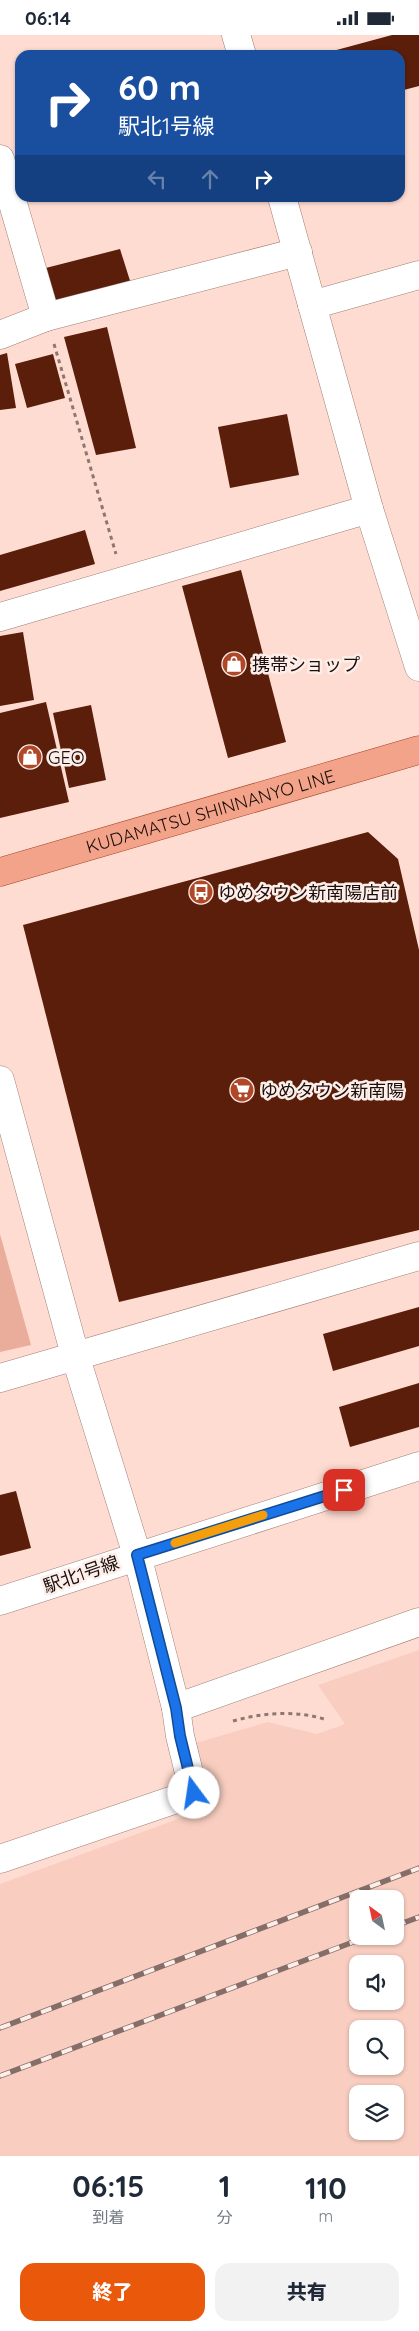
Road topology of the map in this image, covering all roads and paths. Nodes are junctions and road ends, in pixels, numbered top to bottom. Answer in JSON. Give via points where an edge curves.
{"nodes":[{"id":1,"x":236,"y":35,"type":"edge"},
{"id":2,"x":240,"y":50,"type":"edge"},
{"id":3,"x":0,"y":159,"type":"edge"},
{"id":4,"x":283,"y":202,"type":"edge"},
{"id":5,"x":298,"y":252,"type":"junction"},
{"id":6,"x":419,"y":275,"type":"edge"},
{"id":7,"x":312,"y":305,"type":"junction"},
{"id":8,"x":46,"y":317,"type":"junction"},
{"id":9,"x":0,"y":335,"type":"edge"},
{"id":10,"x":369,"y":509,"type":"junction"},
{"id":11,"x":123,"y":580,"type":"junction"},
{"id":12,"x":0,"y":617,"type":"edge"},
{"id":13,"x":419,"y":667,"type":"edge"},
{"id":14,"x":419,"y":750,"type":"edge"},
{"id":15,"x":0,"y":872,"type":"edge"},
{"id":16,"x":0,"y":1080,"type":"edge"},
{"id":17,"x":10,"y":1155,"type":"edge"},
{"id":18,"x":419,"y":1256,"type":"edge"},
{"id":19,"x":75,"y":1355,"type":"junction"},
{"id":20,"x":0,"y":1378,"type":"edge"},
{"id":21,"x":419,"y":1466,"type":"edge"},
{"id":22,"x":137,"y":1555,"type":"junction"},
{"id":23,"x":0,"y":1601,"type":"edge"},
{"id":24,"x":419,"y":1621,"type":"edge"},
{"id":25,"x":176,"y":1708,"type":"junction"},
{"id":26,"x":324,"y":1719,"type":"dead end"},
{"id":27,"x":226,"y":1723,"type":"dead end"},
{"id":28,"x":0,"y":1859,"type":"edge"}],
"edges":[{"from":1,"to":2,"type":"street"},
{"from":3,"to":8,"type":"street"},
{"from":4,"to":5,"type":"street"},
{"from":5,"to":7,"type":"street"},
{"from":5,"to":8,"type":"street"},
{"from":6,"to":7,"type":"street"},
{"from":7,"to":10,"type":"street"},
{"from":8,"to":9,"type":"street"},
{"from":8,"to":11,"type":"path"},
{"from":10,"to":11,"type":"street"},
{"from":10,"to":13,"type":"street"},
{"from":11,"to":12,"type":"street"},
{"from":14,"to":15,"type":"main road","name":"KUDAMATSU SHINNANYO LINE"},
{"from":16,"to":17,"type":"street"},
{"from":17,"to":19,"type":"street"},
{"from":18,"to":19,"type":"street"},
{"from":19,"to":20,"type":"street"},
{"from":19,"to":22,"type":"street"},
{"from":21,"to":22,"type":"street","name":"駅北1号線"},
{"from":22,"to":23,"type":"street","name":"駅北1号線"},
{"from":22,"to":25,"type":"street"},
{"from":24,"to":25,"type":"street"},
{"from":25,"to":28,"type":"street","via":[[194,1793]]},
{"from":26,"to":27,"type":"path","via":[[286,1713],[254,1715]]}]}
